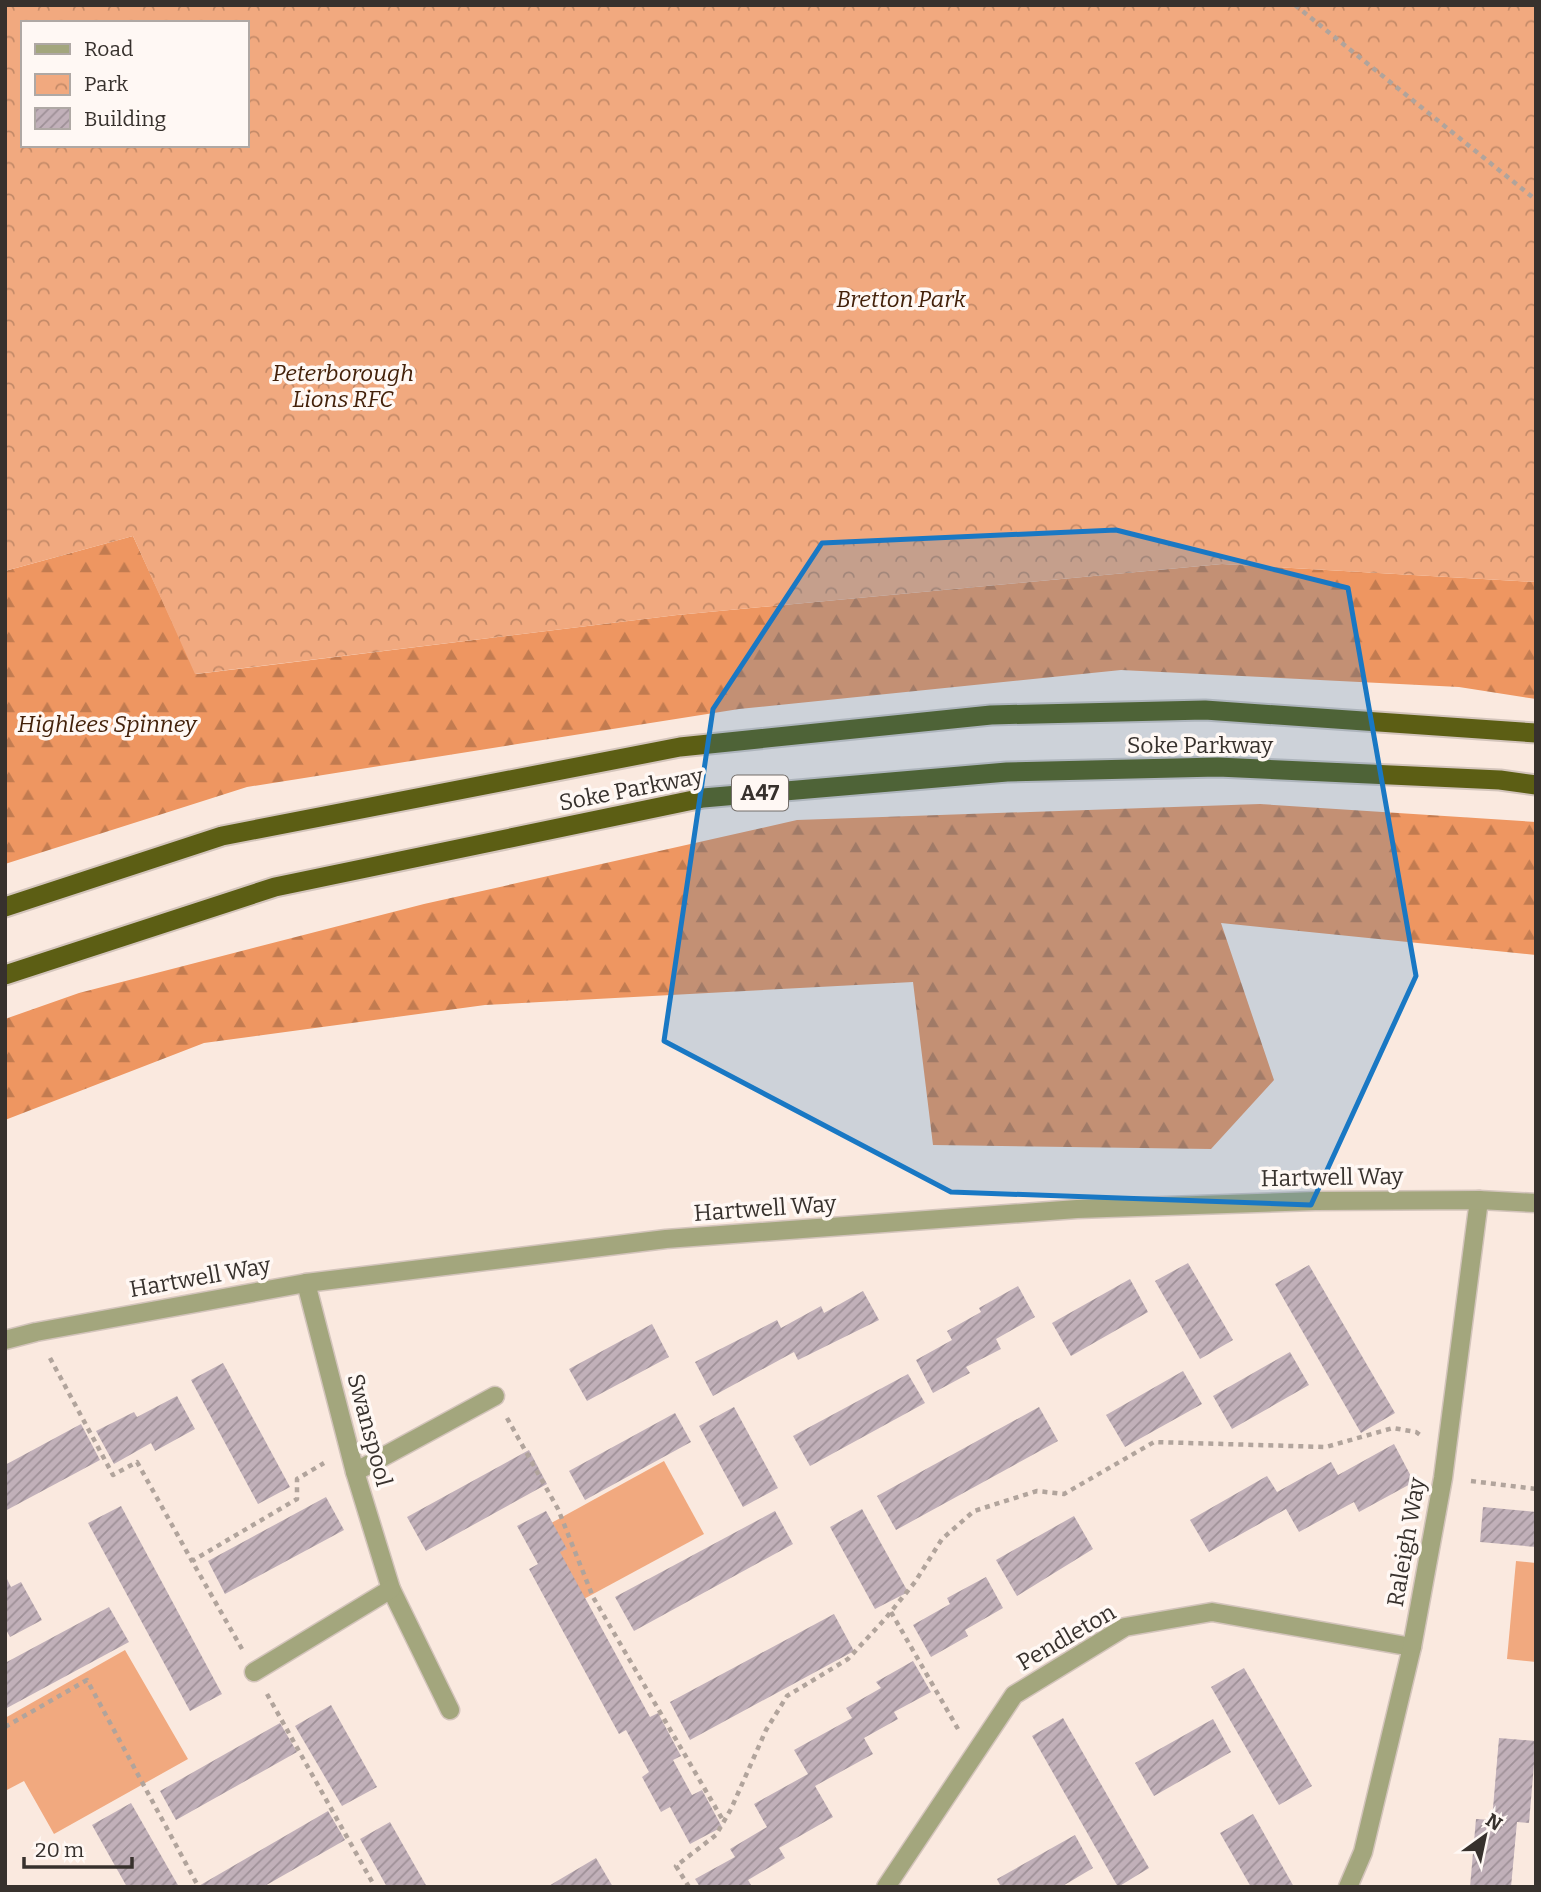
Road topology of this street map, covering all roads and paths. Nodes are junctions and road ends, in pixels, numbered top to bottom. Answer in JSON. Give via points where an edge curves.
{"nodes":[{"id":1,"x":1295,"y":5,"type":"edge"},
{"id":2,"x":1536,"y":200,"type":"edge"},
{"id":3,"x":1536,"y":733,"type":"edge"},
{"id":4,"x":1536,"y":785,"type":"edge"},
{"id":5,"x":5,"y":907,"type":"edge"},
{"id":6,"x":5,"y":975,"type":"edge"},
{"id":7,"x":1479,"y":1200,"type":"junction"},
{"id":8,"x":1536,"y":1203,"type":"edge"},
{"id":9,"x":306,"y":1283,"type":"junction"},
{"id":10,"x":36,"y":1332,"type":"junction"},
{"id":11,"x":5,"y":1340,"type":"edge"},
{"id":12,"x":495,"y":1396,"type":"joint"},
{"id":13,"x":348,"y":1448,"type":"junction"},
{"id":14,"x":1447,"y":1451,"type":"junction"},
{"id":15,"x":355,"y":1472,"type":"junction"},
{"id":16,"x":1443,"y":1478,"type":"junction"},
{"id":17,"x":1536,"y":1489,"type":"edge"},
{"id":18,"x":192,"y":1561,"type":"junction"},
{"id":19,"x":391,"y":1589,"type":"junction"},
{"id":20,"x":891,"y":1612,"type":"junction"},
{"id":21,"x":1412,"y":1647,"type":"junction"},
{"id":22,"x":254,"y":1672,"type":"junction"},
{"id":23,"x":450,"y":1710,"type":"dead end"},
{"id":24,"x":5,"y":1727,"type":"edge"},
{"id":25,"x":974,"y":1756,"type":"junction"},
{"id":26,"x":724,"y":1822,"type":"junction"},
{"id":27,"x":198,"y":1886,"type":"edge"},
{"id":28,"x":375,"y":1887,"type":"edge"},
{"id":29,"x":689,"y":1887,"type":"edge"},
{"id":30,"x":886,"y":1887,"type":"edge"},
{"id":31,"x":1348,"y":1887,"type":"edge"}],
"edges":[{"from":1,"to":2,"type":"path"},
{"from":3,"to":5,"type":"highway","name":"Soke Parkway","number":"A47","via":[[1205,710],[991,715],[680,747],[222,836]]},
{"from":4,"to":6,"type":"highway","name":"Soke Parkway","number":"A47","via":[[1218,766],[1007,772],[703,798],[275,887]]},
{"from":7,"to":8,"type":"street","name":"Hartwell Way"},
{"from":7,"to":9,"type":"street","name":"Hartwell Way","via":[[1077,1209],[666,1240]]},
{"from":7,"to":14,"type":"street","name":"Raleigh Way"},
{"from":9,"to":10,"type":"street","name":"Hartwell Way"},
{"from":9,"to":13,"type":"street","name":"Swanspool"},
{"from":10,"to":11,"type":"street","name":"Hartwell Way"},
{"from":10,"to":18,"type":"path","via":[[113,1475],[137,1462]]},
{"from":12,"to":15,"type":"street"},
{"from":12,"to":26,"type":"path","via":[[558,1509],[593,1597]]},
{"from":13,"to":15,"type":"street","name":"Swanspool"},
{"from":13,"to":18,"type":"path","via":[[297,1479],[297,1499]]},
{"from":14,"to":16,"type":"street","name":"Raleigh Way"},
{"from":14,"to":20,"type":"path","via":[[1416,1432],[1392,1428],[1326,1447],[1154,1442],[1064,1494],[1037,1492],[974,1511],[942,1539]]},
{"from":15,"to":19,"type":"street","name":"Swanspool"},
{"from":16,"to":17,"type":"path"},
{"from":16,"to":21,"type":"street","name":"Raleigh Way"},
{"from":18,"to":22,"type":"path"},
{"from":19,"to":22,"type":"street"},
{"from":19,"to":23,"type":"street","name":"Swanspool"},
{"from":20,"to":25,"type":"path"},
{"from":20,"to":26,"type":"path","via":[[848,1659],[787,1696],[766,1730]]},
{"from":21,"to":25,"type":"street","name":"Pendleton","via":[[1212,1612],[1125,1627],[1014,1695]]},
{"from":21,"to":31,"type":"street","name":"Raleigh Way","via":[[1363,1852]]},
{"from":22,"to":28,"type":"path"},
{"from":24,"to":27,"type":"path","via":[[88,1681]]},
{"from":25,"to":30,"type":"street","name":"Pendleton"},
{"from":26,"to":29,"type":"path","via":[[716,1835],[676,1866]]}]}
